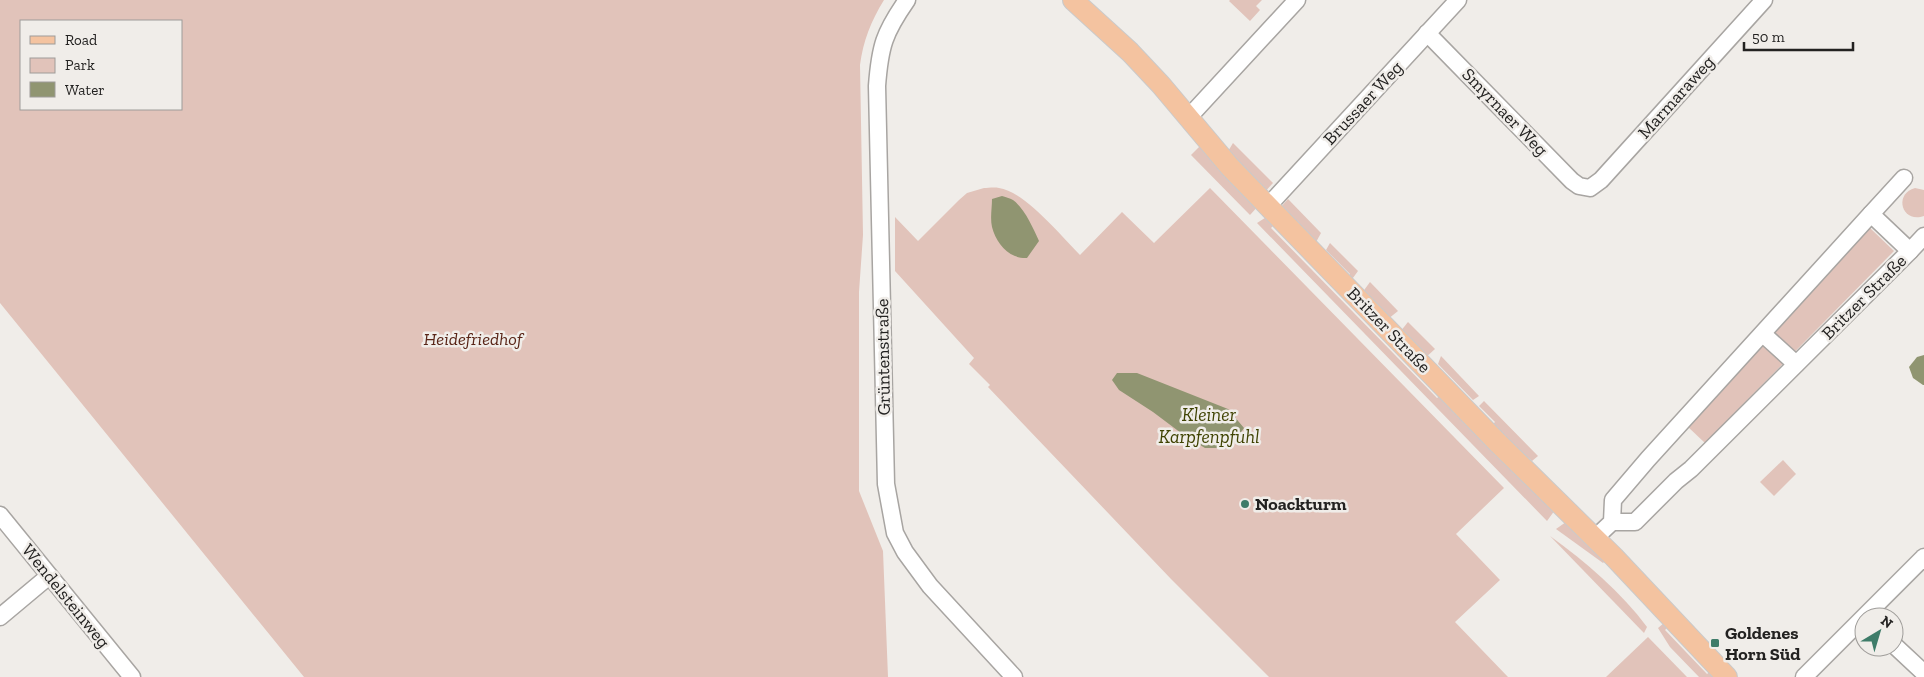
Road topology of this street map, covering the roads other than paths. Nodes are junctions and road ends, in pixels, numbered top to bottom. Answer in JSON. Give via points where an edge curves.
{"nodes":[{"id":1,"x":906,"y":0,"type":"edge"},
{"id":2,"x":1073,"y":0,"type":"edge"},
{"id":3,"x":1298,"y":0,"type":"edge"},
{"id":4,"x":1458,"y":0,"type":"edge"},
{"id":5,"x":1764,"y":0,"type":"edge"},
{"id":6,"x":1428,"y":33,"type":"junction"},
{"id":7,"x":1188,"y":118,"type":"junction"},
{"id":8,"x":1904,"y":178,"type":"dead end"},
{"id":9,"x":1584,"y":188,"type":"joint"},
{"id":10,"x":1268,"y":206,"type":"junction"},
{"id":11,"x":1871,"y":214,"type":"junction"},
{"id":12,"x":1924,"y":236,"type":"edge"},
{"id":13,"x":1910,"y":251,"type":"junction"},
{"id":14,"x":1763,"y":334,"type":"junction"},
{"id":15,"x":1796,"y":364,"type":"junction"},
{"id":16,"x":0,"y":515,"type":"edge"},
{"id":17,"x":1612,"y":522,"type":"junction"},
{"id":18,"x":1595,"y":538,"type":"junction"},
{"id":19,"x":1924,"y":557,"type":"edge"},
{"id":20,"x":49,"y":576,"type":"junction"},
{"id":21,"x":1874,"y":607,"type":"edge"},
{"id":22,"x":0,"y":617,"type":"edge"},
{"id":23,"x":1854,"y":627,"type":"edge"},
{"id":24,"x":1904,"y":654,"type":"edge"},
{"id":25,"x":1924,"y":673,"type":"edge"},
{"id":26,"x":132,"y":677,"type":"edge"},
{"id":27,"x":1014,"y":677,"type":"edge"},
{"id":28,"x":1727,"y":677,"type":"edge"},
{"id":29,"x":1804,"y":677,"type":"edge"}],
"edges":[{"from":1,"to":27,"type":"street","name":"Grüntenstraße","via":[[884,39],[877,86],[887,492],[896,533],[916,569]]},
{"from":2,"to":7,"type":"main road","name":"Britzer Straße","via":[[1130,52]]},
{"from":3,"to":7,"type":"street"},
{"from":4,"to":6,"type":"street","name":"Brussaer Weg"},
{"from":5,"to":9,"type":"street","name":"Marmaraweg","via":[[1601,180]]},
{"from":6,"to":9,"type":"street","name":"Smyrnaer Weg","via":[[1572,181]]},
{"from":6,"to":10,"type":"street","name":"Brussaer Weg"},
{"from":7,"to":10,"type":"main road","name":"Britzer Straße"},
{"from":8,"to":11,"type":"street"},
{"from":10,"to":18,"type":"main road","name":"Britzer Straße"},
{"from":11,"to":13,"type":"street","name":"Britzer Straße"},
{"from":11,"to":14,"type":"street"},
{"from":12,"to":13,"type":"street"},
{"from":13,"to":15,"type":"street","name":"Britzer Straße"},
{"from":14,"to":15,"type":"street"},
{"from":14,"to":17,"type":"street","via":[[1613,500]]},
{"from":15,"to":17,"type":"street","name":"Britzer Straße","via":[[1635,522]]},
{"from":16,"to":20,"type":"street","name":"Wendelsteinweg"},
{"from":17,"to":18,"type":"street"},
{"from":18,"to":28,"type":"main road","name":"Britzer Straße"},
{"from":19,"to":21,"type":"street"},
{"from":20,"to":22,"type":"street"},
{"from":20,"to":26,"type":"street","name":"Wendelsteinweg"},
{"from":23,"to":29,"type":"street"},
{"from":24,"to":25,"type":"street"}]}
